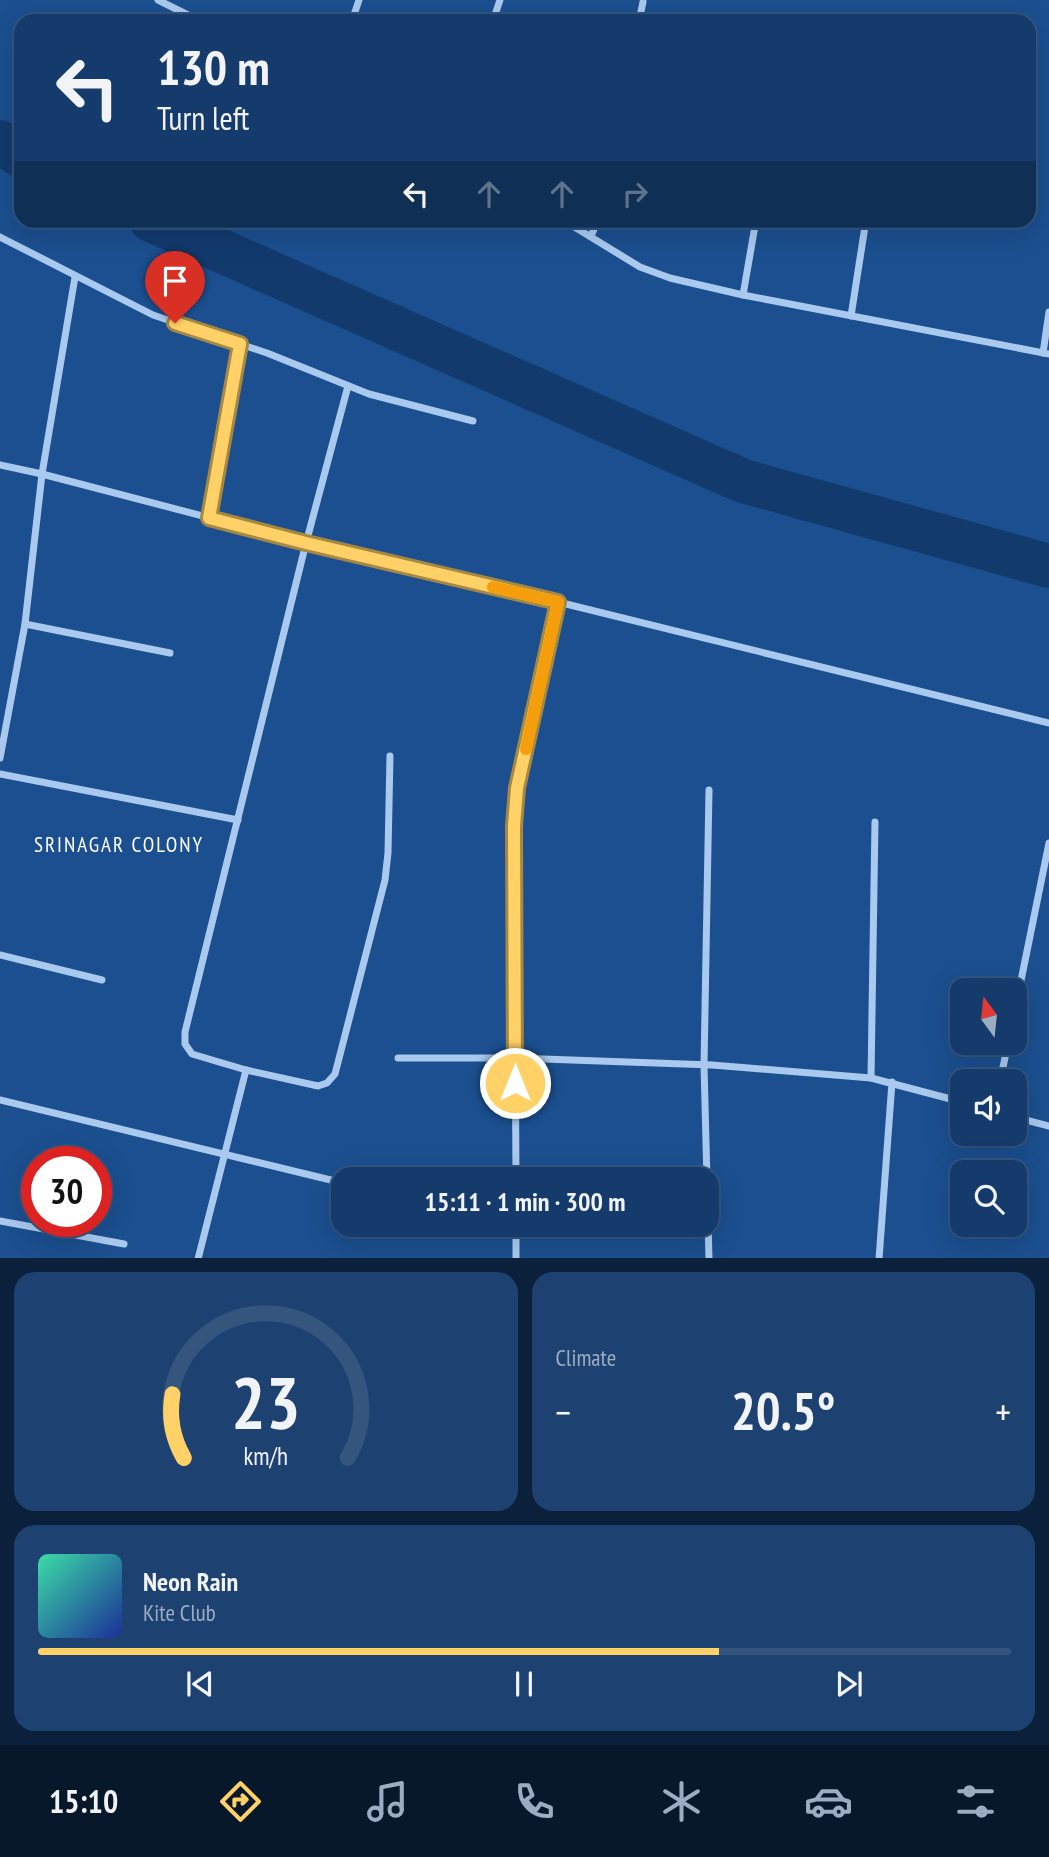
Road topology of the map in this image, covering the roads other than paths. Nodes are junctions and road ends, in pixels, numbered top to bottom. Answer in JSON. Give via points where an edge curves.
{"nodes":[{"id":1,"x":158,"y":0,"type":"edge"},
{"id":2,"x":643,"y":2,"type":"dead end"},
{"id":3,"x":186,"y":14,"type":"edge"},
{"id":4,"x":640,"y":14,"type":"edge"},
{"id":5,"x":577,"y":228,"type":"edge"},
{"id":6,"x":594,"y":228,"type":"edge"},
{"id":7,"x":755,"y":228,"type":"edge"},
{"id":8,"x":865,"y":228,"type":"edge"},
{"id":9,"x":591,"y":236,"type":"junction"},
{"id":10,"x":0,"y":237,"type":"edge"},
{"id":11,"x":75,"y":277,"type":"junction"},
{"id":12,"x":743,"y":295,"type":"junction"},
{"id":13,"x":1049,"y":312,"type":"edge"},
{"id":14,"x":851,"y":316,"type":"junction"},
{"id":15,"x":240,"y":344,"type":"junction"},
{"id":16,"x":1046,"y":354,"type":"edge"},
{"id":17,"x":348,"y":386,"type":"junction"},
{"id":18,"x":473,"y":421,"type":"dead end"},
{"id":19,"x":0,"y":465,"type":"edge"},
{"id":20,"x":42,"y":474,"type":"junction"},
{"id":21,"x":209,"y":518,"type":"junction"},
{"id":22,"x":306,"y":543,"type":"junction"},
{"id":23,"x":558,"y":602,"type":"junction"},
{"id":24,"x":25,"y":624,"type":"junction"},
{"id":25,"x":170,"y":653,"type":"dead end"},
{"id":26,"x":1049,"y":723,"type":"edge"},
{"id":27,"x":390,"y":755,"type":"dead end"},
{"id":28,"x":0,"y":758,"type":"edge"},
{"id":29,"x":0,"y":774,"type":"edge"},
{"id":30,"x":709,"y":790,"type":"dead end"},
{"id":31,"x":238,"y":820,"type":"junction"},
{"id":32,"x":876,"y":822,"type":"dead end"},
{"id":33,"x":1049,"y":843,"type":"edge"},
{"id":34,"x":0,"y":956,"type":"edge"},
{"id":35,"x":1022,"y":978,"type":"edge"},
{"id":36,"x":102,"y":980,"type":"dead end"},
{"id":37,"x":397,"y":1058,"type":"dead end"},
{"id":38,"x":515,"y":1059,"type":"junction"},
{"id":39,"x":704,"y":1065,"type":"junction"},
{"id":40,"x":246,"y":1070,"type":"junction"},
{"id":41,"x":871,"y":1078,"type":"junction"},
{"id":42,"x":892,"y":1082,"type":"junction"},
{"id":43,"x":950,"y":1099,"type":"edge"},
{"id":44,"x":0,"y":1100,"type":"edge"},
{"id":45,"x":1027,"y":1120,"type":"edge"},
{"id":46,"x":1049,"y":1126,"type":"edge"},
{"id":47,"x":225,"y":1154,"type":"junction"},
{"id":48,"x":516,"y":1167,"type":"edge"},
{"id":49,"x":331,"y":1180,"type":"edge"},
{"id":50,"x":0,"y":1221,"type":"edge"},
{"id":51,"x":516,"y":1237,"type":"edge"},
{"id":52,"x":124,"y":1244,"type":"dead end"},
{"id":53,"x":198,"y":1258,"type":"edge"},
{"id":54,"x":516,"y":1258,"type":"edge"},
{"id":55,"x":709,"y":1258,"type":"edge"},
{"id":56,"x":879,"y":1258,"type":"edge"}],
"edges":[{"from":1,"to":3,"type":"street"},
{"from":2,"to":4,"type":"street"},
{"from":5,"to":9,"type":"street"},
{"from":6,"to":9,"type":"street"},
{"from":7,"to":12,"type":"street"},
{"from":8,"to":14,"type":"street"},
{"from":9,"to":12,"type":"street","via":[[640,267]]},
{"from":10,"to":11,"type":"street"},
{"from":11,"to":15,"type":"street","via":[[153,315]]},
{"from":11,"to":20,"type":"street"},
{"from":12,"to":14,"type":"street"},
{"from":13,"to":16,"type":"street"},
{"from":14,"to":16,"type":"street"},
{"from":15,"to":17,"type":"street"},
{"from":15,"to":21,"type":"street"},
{"from":17,"to":18,"type":"street"},
{"from":17,"to":22,"type":"street"},
{"from":19,"to":20,"type":"street"},
{"from":20,"to":21,"type":"street"},
{"from":20,"to":24,"type":"street"},
{"from":21,"to":22,"type":"street"},
{"from":22,"to":23,"type":"street"},
{"from":22,"to":31,"type":"street"},
{"from":23,"to":26,"type":"street"},
{"from":23,"to":38,"type":"street","via":[[517,788]]},
{"from":24,"to":25,"type":"street"},
{"from":24,"to":28,"type":"street"},
{"from":27,"to":40,"type":"street","via":[[385,880],[335,1073],[318,1086]]},
{"from":29,"to":31,"type":"street"},
{"from":30,"to":39,"type":"street"},
{"from":31,"to":40,"type":"street","via":[[185,1044],[192,1054]]},
{"from":32,"to":41,"type":"street"},
{"from":33,"to":35,"type":"street"},
{"from":34,"to":36,"type":"street"},
{"from":37,"to":38,"type":"street"},
{"from":38,"to":39,"type":"street"},
{"from":38,"to":48,"type":"street"},
{"from":39,"to":41,"type":"street"},
{"from":39,"to":55,"type":"street"},
{"from":40,"to":47,"type":"street"},
{"from":41,"to":42,"type":"street"},
{"from":42,"to":43,"type":"street"},
{"from":42,"to":56,"type":"street"},
{"from":44,"to":47,"type":"street"},
{"from":45,"to":46,"type":"street"},
{"from":47,"to":49,"type":"street"},
{"from":47,"to":53,"type":"street"},
{"from":50,"to":52,"type":"street"},
{"from":51,"to":54,"type":"street"}]}
